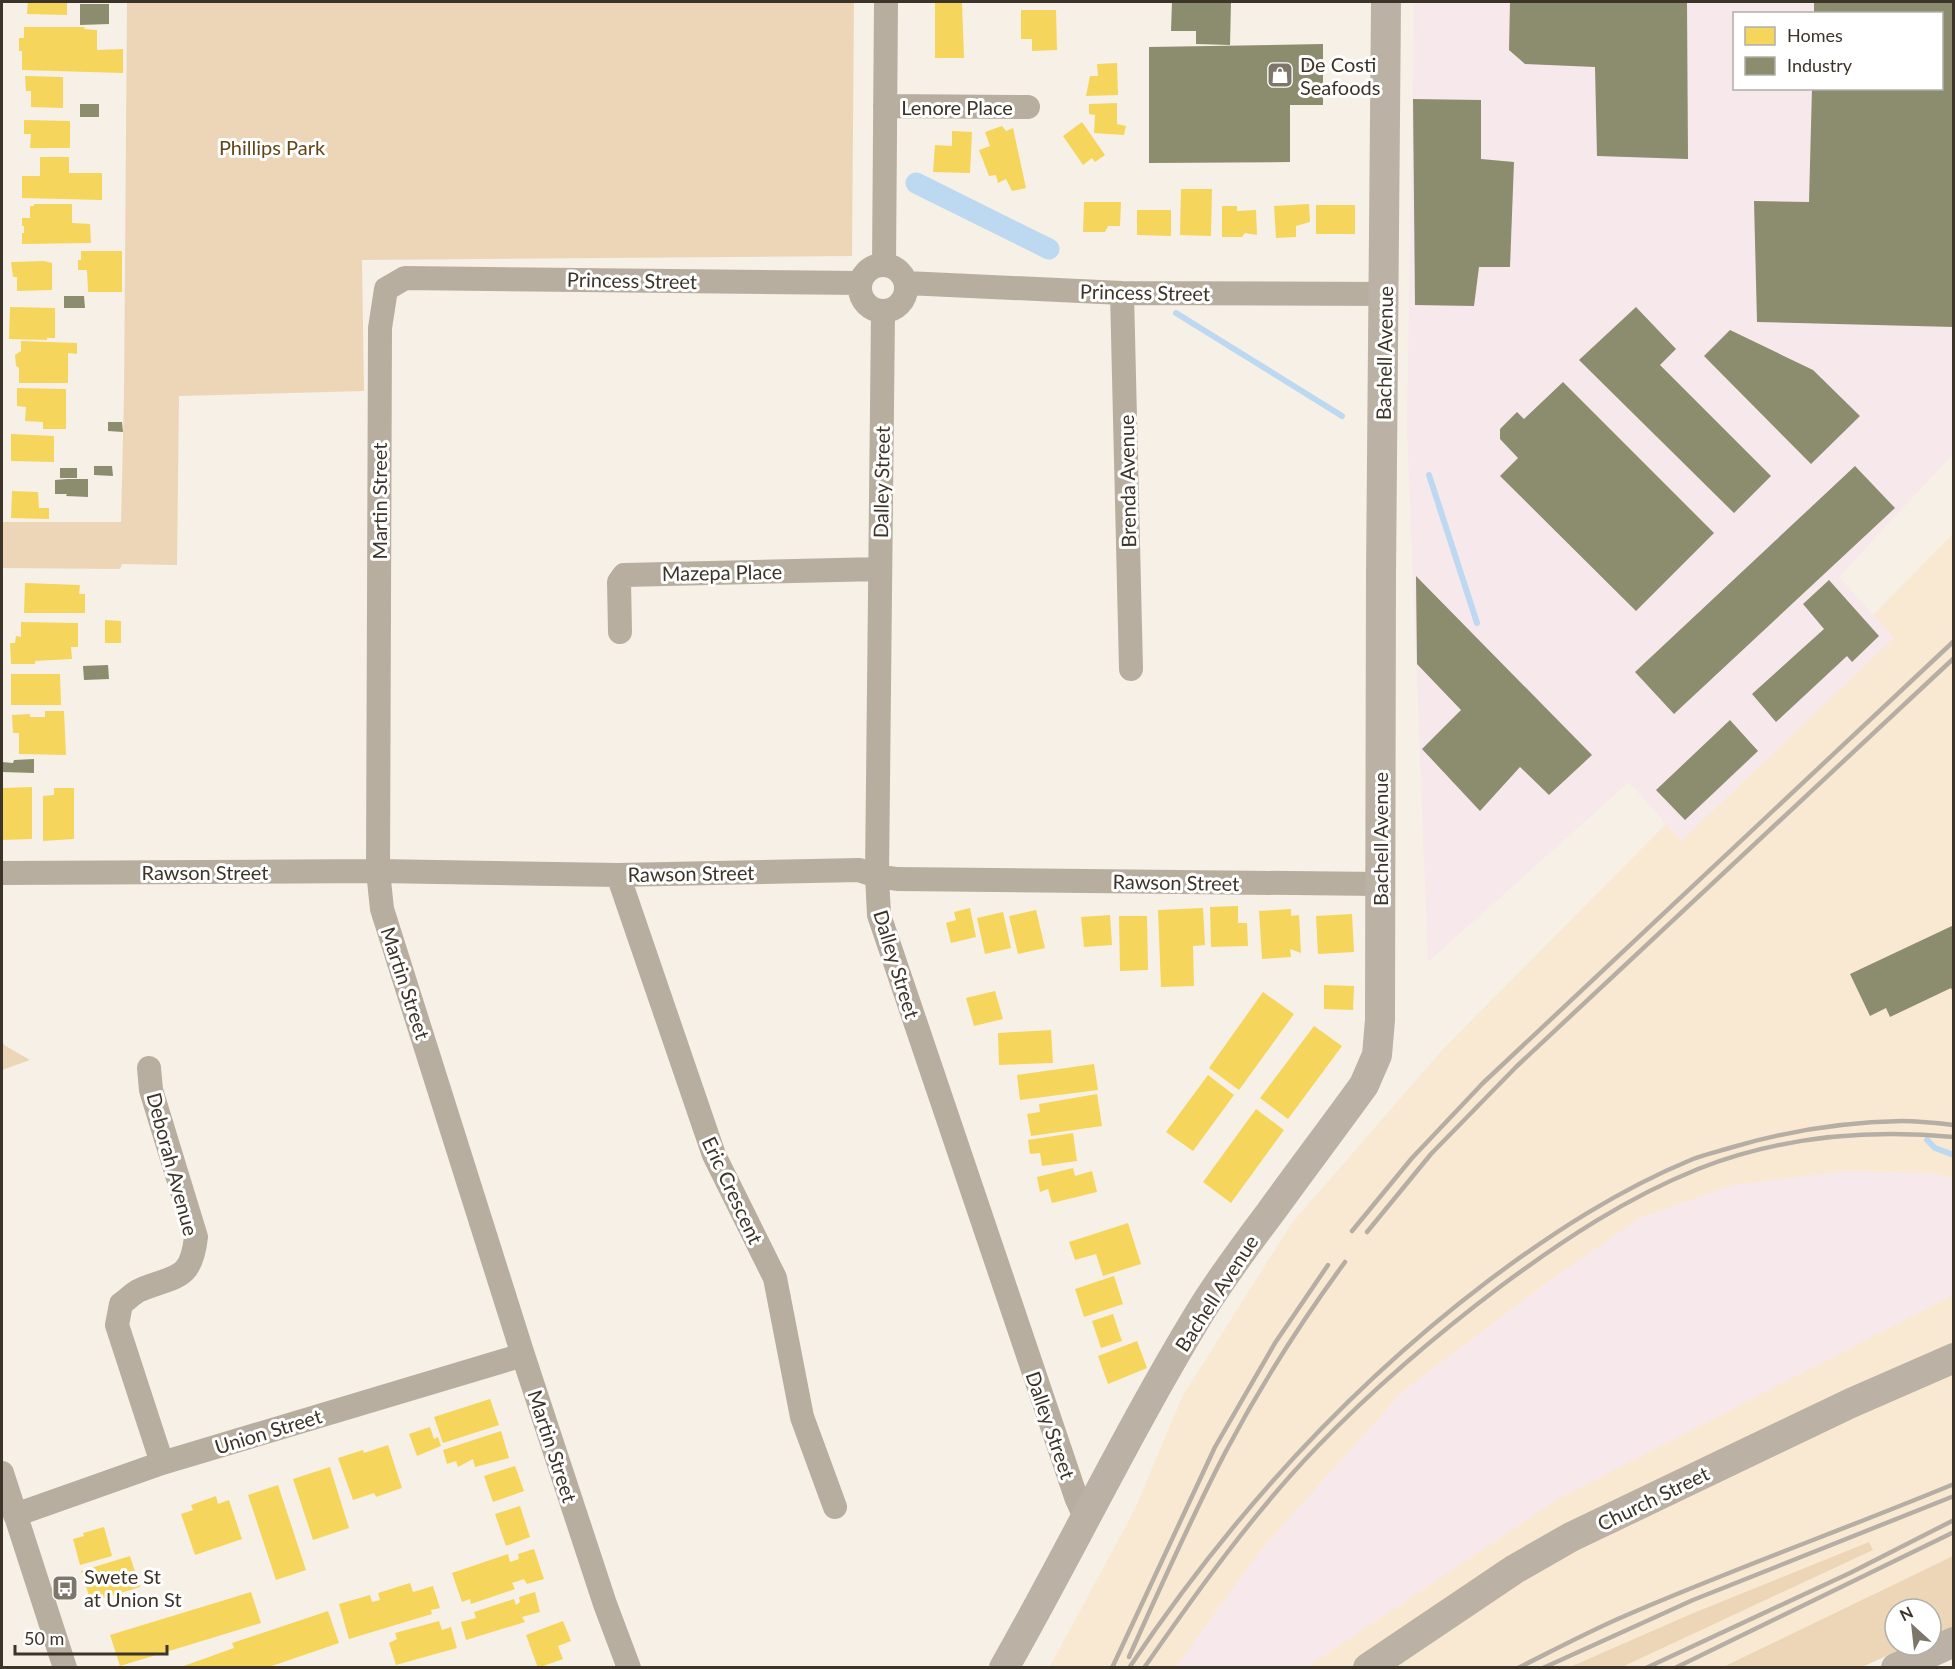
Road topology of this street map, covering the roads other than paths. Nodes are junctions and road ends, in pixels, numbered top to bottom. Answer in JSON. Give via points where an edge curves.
{"nodes":[{"id":1,"x":886,"y":2,"type":"edge"},
{"id":2,"x":1386,"y":2,"type":"edge"},
{"id":3,"x":885,"y":106,"type":"junction"},
{"id":4,"x":1028,"y":107,"type":"dead end"},
{"id":5,"x":884,"y":265,"type":"junction"},
{"id":6,"x":405,"y":278,"type":"joint"},
{"id":7,"x":860,"y":283,"type":"junction"},
{"id":8,"x":906,"y":283,"type":"junction"},
{"id":9,"x":1122,"y":293,"type":"junction"},
{"id":10,"x":1385,"y":294,"type":"junction"},
{"id":11,"x":883,"y":312,"type":"junction"},
{"id":12,"x":880,"y":569,"type":"junction"},
{"id":13,"x":620,"y":632,"type":"dead end"},
{"id":14,"x":1131,"y":669,"type":"dead end"},
{"id":15,"x":378,"y":871,"type":"junction"},
{"id":16,"x":2,"y":873,"type":"edge"},
{"id":17,"x":618,"y":875,"type":"junction"},
{"id":18,"x":877,"y":876,"type":"junction"},
{"id":19,"x":1380,"y":884,"type":"junction"},
{"id":20,"x":149,"y":1068,"type":"dead end"},
{"id":21,"x":523,"y":1355,"type":"junction"},
{"id":22,"x":1953,"y":1358,"type":"edge"},
{"id":23,"x":162,"y":1463,"type":"junction"},
{"id":24,"x":2,"y":1473,"type":"edge"},
{"id":25,"x":835,"y":1507,"type":"dead end"},
{"id":26,"x":15,"y":1515,"type":"junction"},
{"id":27,"x":1085,"y":1517,"type":"junction"},
{"id":28,"x":1052,"y":1583,"type":"junction"},
{"id":29,"x":1953,"y":1642,"type":"edge"},
{"id":30,"x":65,"y":1668,"type":"edge"},
{"id":31,"x":629,"y":1668,"type":"edge"},
{"id":32,"x":1004,"y":1668,"type":"edge"},
{"id":33,"x":1025,"y":1668,"type":"edge"},
{"id":34,"x":1368,"y":1668,"type":"edge"},
{"id":35,"x":1896,"y":1668,"type":"edge"}],
"edges":[{"from":1,"to":3,"type":"street"},
{"from":2,"to":10,"type":"main road","name":"Bachell Avenue"},
{"from":3,"to":4,"type":"street","name":"Lenore Place"},
{"from":3,"to":5,"type":"street"},
{"from":5,"to":7,"type":"street","via":[[868,270]]},
{"from":5,"to":8,"type":"street","via":[[898,270]]},
{"from":6,"to":7,"type":"street","name":"Princess Street"},
{"from":6,"to":15,"type":"street","name":"Martin Street","via":[[386,290],[380,328]]},
{"from":7,"to":11,"type":"street","via":[[864,303]]},
{"from":8,"to":9,"type":"street","name":"Princess Street"},
{"from":8,"to":11,"type":"street","via":[[901,303]]},
{"from":9,"to":10,"type":"street","name":"Princess Street"},
{"from":9,"to":14,"type":"street","name":"Brenda Avenue"},
{"from":10,"to":19,"type":"main road","name":"Bachell Avenue"},
{"from":11,"to":12,"type":"street","name":"Dalley Street"},
{"from":12,"to":13,"type":"street","name":"Mazepa Place","via":[[624,574],[619,582]]},
{"from":12,"to":18,"type":"street","name":"Dalley Street"},
{"from":15,"to":16,"type":"street","name":"Rawson Street"},
{"from":15,"to":17,"type":"street","name":"Rawson Street"},
{"from":15,"to":21,"type":"street","name":"Martin Street","via":[[382,909]]},
{"from":17,"to":18,"type":"street","name":"Rawson Street","via":[[859,870]]},
{"from":17,"to":25,"type":"street","name":"Eric Crescent","via":[[714,1155],[776,1278],[802,1417]]},
{"from":18,"to":19,"type":"street","name":"Rawson Street"},
{"from":18,"to":27,"type":"street","name":"Dalley Street","via":[[879,915]]},
{"from":19,"to":27,"type":"main road","name":"Bachell Avenue","via":[[1380,1038],[1371,1071],[1222,1278]]},
{"from":20,"to":23,"type":"street","name":"Deborah Avenue","via":[[151,1089],[196,1237],[194,1258],[178,1277],[137,1291],[121,1304],[117,1325]]},
{"from":21,"to":23,"type":"street","name":"Union Street"},
{"from":21,"to":31,"type":"street","name":"Martin Street","via":[[604,1604]]},
{"from":22,"to":34,"type":"main road","name":"Church Street","via":[[1571,1537],[1515,1569]]},
{"from":23,"to":26,"type":"street","name":"Union Street"},
{"from":24,"to":26,"type":"street"},
{"from":26,"to":30,"type":"street"},
{"from":27,"to":28,"type":"main road","name":"Bachell Avenue"},
{"from":28,"to":32,"type":"main road","name":"Bachell Avenue"},
{"from":28,"to":33,"type":"main road","name":"Bachell Avenue"},
{"from":29,"to":35,"type":"main road"}]}
